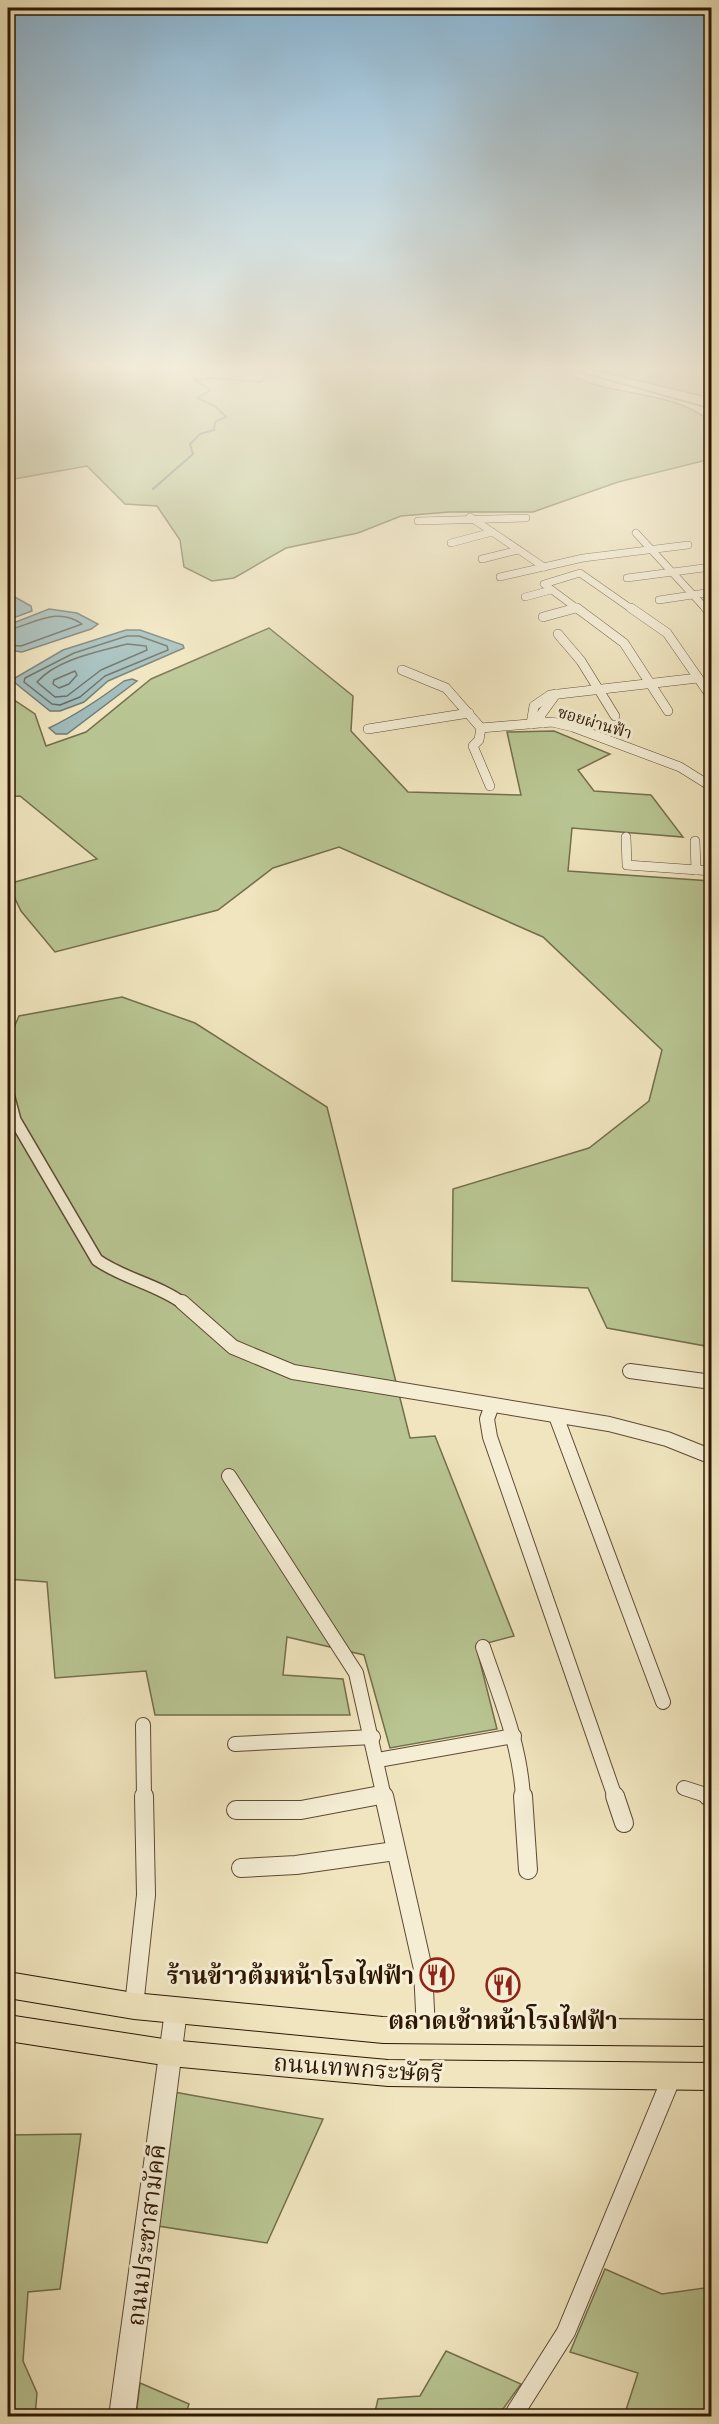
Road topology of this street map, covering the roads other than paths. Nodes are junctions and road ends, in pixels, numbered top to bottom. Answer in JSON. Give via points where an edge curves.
{"nodes":[{"id":1,"x":470,"y":517,"type":"junction"},
{"id":2,"x":526,"y":518,"type":"dead end"},
{"id":3,"x":418,"y":521,"type":"dead end"},
{"id":4,"x":492,"y":532,"type":"junction"},
{"id":5,"x":636,"y":533,"type":"dead end"},
{"id":6,"x":451,"y":543,"type":"dead end"},
{"id":7,"x":688,"y":545,"type":"dead end"},
{"id":8,"x":518,"y":550,"type":"junction"},
{"id":9,"x":652,"y":550,"type":"junction"},
{"id":10,"x":482,"y":558,"type":"dead end"},
{"id":11,"x":544,"y":567,"type":"junction"},
{"id":12,"x":711,"y":567,"type":"edge"},
{"id":13,"x":672,"y":572,"type":"junction"},
{"id":14,"x":500,"y":577,"type":"dead end"},
{"id":15,"x":627,"y":578,"type":"dead end"},
{"id":16,"x":551,"y":590,"type":"junction"},
{"id":17,"x":711,"y":592,"type":"edge"},
{"id":18,"x":693,"y":596,"type":"junction"},
{"id":19,"x":525,"y":597,"type":"dead end"},
{"id":20,"x":660,"y":600,"type":"dead end"},
{"id":21,"x":576,"y":608,"type":"junction"},
{"id":22,"x":711,"y":614,"type":"edge"},
{"id":23,"x":543,"y":617,"type":"dead end"},
{"id":24,"x":558,"y":634,"type":"dead end"},
{"id":25,"x":406,"y":672,"type":"dead end"},
{"id":26,"x":698,"y":678,"type":"junction"},
{"id":27,"x":649,"y":683,"type":"junction"},
{"id":28,"x":598,"y":688,"type":"junction"},
{"id":29,"x":556,"y":693,"type":"junction"},
{"id":30,"x":711,"y":698,"type":"edge"},
{"id":31,"x":668,"y":711,"type":"dead end"},
{"id":32,"x":469,"y":713,"type":"junction"},
{"id":33,"x":615,"y":716,"type":"dead end"},
{"id":34,"x":543,"y":723,"type":"junction"},
{"id":35,"x":531,"y":724,"type":"junction"},
{"id":36,"x":481,"y":728,"type":"junction"},
{"id":37,"x":368,"y":729,"type":"dead end"},
{"id":38,"x":490,"y":786,"type":"dead end"},
{"id":39,"x":711,"y":787,"type":"edge"},
{"id":40,"x":626,"y":837,"type":"dead end"},
{"id":41,"x":695,"y":841,"type":"dead end"},
{"id":42,"x":696,"y":870,"type":"junction"},
{"id":43,"x":711,"y":871,"type":"edge"},
{"id":44,"x":8,"y":1058,"type":"edge"},
{"id":45,"x":630,"y":1371,"type":"dead end"},
{"id":46,"x":711,"y":1382,"type":"edge"},
{"id":47,"x":492,"y":1405,"type":"junction"},
{"id":48,"x":556,"y":1416,"type":"junction"},
{"id":49,"x":711,"y":1457,"type":"edge"},
{"id":50,"x":229,"y":1476,"type":"dead end"},
{"id":51,"x":483,"y":1647,"type":"dead end"},
{"id":52,"x":663,"y":1702,"type":"dead end"},
{"id":53,"x":143,"y":1725,"type":"dead end"},
{"id":54,"x":514,"y":1736,"type":"junction"},
{"id":55,"x":373,"y":1737,"type":"junction"},
{"id":56,"x":235,"y":1744,"type":"dead end"},
{"id":57,"x":378,"y":1760,"type":"junction"},
{"id":58,"x":684,"y":1788,"type":"dead end"},
{"id":59,"x":384,"y":1794,"type":"junction"},
{"id":60,"x":711,"y":1797,"type":"edge"},
{"id":61,"x":236,"y":1810,"type":"dead end"},
{"id":62,"x":624,"y":1823,"type":"dead end"},
{"id":63,"x":395,"y":1851,"type":"junction"},
{"id":64,"x":241,"y":1868,"type":"dead end"},
{"id":65,"x":528,"y":1870,"type":"dead end"},
{"id":66,"x":8,"y":1985,"type":"edge"},
{"id":67,"x":134,"y":2006,"type":"junction"},
{"id":68,"x":176,"y":2011,"type":"junction"},
{"id":69,"x":8,"y":2028,"type":"edge"},
{"id":70,"x":426,"y":2031,"type":"junction"},
{"id":71,"x":711,"y":2034,"type":"edge"},
{"id":72,"x":170,"y":2052,"type":"junction"},
{"id":73,"x":711,"y":2077,"type":"edge"},
{"id":74,"x":670,"y":2079,"type":"junction"},
{"id":75,"x":122,"y":2416,"type":"edge"},
{"id":76,"x":513,"y":2416,"type":"edge"}],
"edges":[{"from":1,"to":2,"type":"street"},
{"from":1,"to":3,"type":"street"},
{"from":1,"to":4,"type":"street"},
{"from":4,"to":6,"type":"street"},
{"from":4,"to":8,"type":"street"},
{"from":5,"to":9,"type":"street"},
{"from":7,"to":9,"type":"street"},
{"from":8,"to":10,"type":"street"},
{"from":8,"to":11,"type":"street"},
{"from":9,"to":11,"type":"street"},
{"from":9,"to":13,"type":"street"},
{"from":11,"to":14,"type":"street"},
{"from":12,"to":13,"type":"street"},
{"from":13,"to":15,"type":"street"},
{"from":13,"to":18,"type":"street"},
{"from":16,"to":19,"type":"street"},
{"from":16,"to":21,"type":"street"},
{"from":16,"to":26,"type":"street","via":[[544,584],[580,573],[667,633]]},
{"from":17,"to":18,"type":"street"},
{"from":18,"to":20,"type":"street"},
{"from":18,"to":22,"type":"street"},
{"from":21,"to":23,"type":"street"},
{"from":21,"to":27,"type":"street","via":[[624,643]]},
{"from":24,"to":28,"type":"street"},
{"from":25,"to":32,"type":"street","via":[[446,688]]},
{"from":26,"to":27,"type":"street"},
{"from":26,"to":30,"type":"street"},
{"from":27,"to":28,"type":"street"},
{"from":27,"to":31,"type":"street"},
{"from":28,"to":29,"type":"street"},
{"from":28,"to":33,"type":"street"},
{"from":29,"to":34,"type":"street","via":[[543,709]]},
{"from":29,"to":35,"type":"street","via":[[534,705]]},
{"from":32,"to":36,"type":"street"},
{"from":32,"to":37,"type":"street"},
{"from":34,"to":35,"type":"street","name":"ซอยผ่านฟ้า"},
{"from":34,"to":39,"type":"street","name":"ซอยผ่านฟ้า","via":[[573,727],[670,763]]},
{"from":35,"to":36,"type":"street","name":"ซอยผ่านฟ้า"},
{"from":36,"to":38,"type":"street","via":[[479,740],[473,746]]},
{"from":40,"to":42,"type":"street","via":[[627,865]]},
{"from":41,"to":42,"type":"street"},
{"from":42,"to":43,"type":"street"},
{"from":44,"to":47,"type":"street","via":[[8,1094],[15,1120],[96,1260],[108,1269],[178,1299],[225,1342],[293,1372]]},
{"from":45,"to":46,"type":"street"},
{"from":47,"to":48,"type":"street"},
{"from":47,"to":62,"type":"street","via":[[487,1419],[490,1437]]},
{"from":48,"to":49,"type":"street","via":[[667,1439]]},
{"from":48,"to":52,"type":"street"},
{"from":50,"to":55,"type":"street","via":[[356,1673]]},
{"from":51,"to":54,"type":"street"},
{"from":53,"to":67,"type":"street","via":[[146,1895]]},
{"from":54,"to":57,"type":"street"},
{"from":54,"to":65,"type":"street","via":[[521,1764]]},
{"from":55,"to":56,"type":"street"},
{"from":55,"to":57,"type":"street"},
{"from":57,"to":59,"type":"street"},
{"from":58,"to":60,"type":"street"},
{"from":59,"to":61,"type":"street","via":[[301,1810]]},
{"from":59,"to":63,"type":"street"},
{"from":63,"to":64,"type":"street","via":[[296,1865]]},
{"from":63,"to":70,"type":"street","via":[[423,1968]]},
{"from":66,"to":67,"type":"main road","name":"ถนนเทพกระษัตรี"},
{"from":67,"to":68,"type":"main road","name":"ถนนเทพกระษัตรี"},
{"from":68,"to":70,"type":"main road","name":"ถนนเทพกระษัตรี"},
{"from":68,"to":72,"type":"street","name":"ถนนประชาสามัคคี"},
{"from":69,"to":72,"type":"main road","name":"ถนนเทพกระษัตรี"},
{"from":70,"to":71,"type":"main road","name":"ถนนเทพกระษัตรี"},
{"from":72,"to":74,"type":"main road","name":"ถนนเทพกระษัตรี","via":[[388,2073]]},
{"from":72,"to":75,"type":"street","name":"ถนนประชาสามัคคี"},
{"from":73,"to":74,"type":"main road","name":"ถนนเทพกระษัตรี"},
{"from":74,"to":76,"type":"street","via":[[566,2332]]}]}
